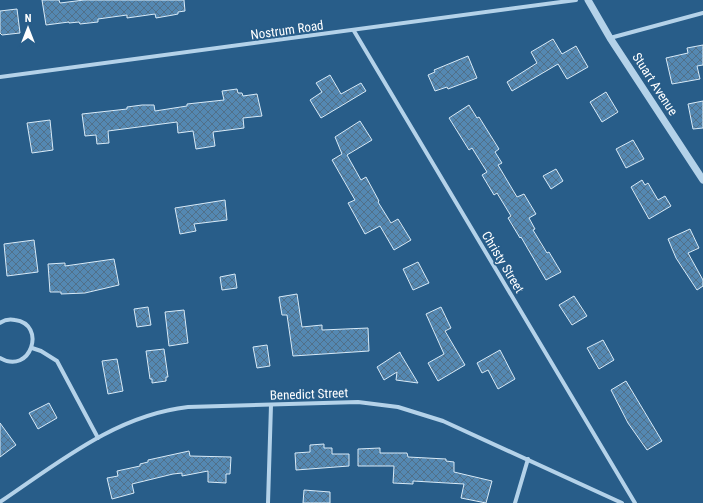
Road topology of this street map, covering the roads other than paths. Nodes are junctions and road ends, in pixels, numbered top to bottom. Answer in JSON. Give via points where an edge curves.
{"nodes":[{"id":1,"x":576,"y":0,"type":"edge"},
{"id":2,"x":588,"y":0,"type":"edge"},
{"id":3,"x":703,"y":13,"type":"edge"},
{"id":4,"x":354,"y":31,"type":"junction"},
{"id":5,"x":610,"y":38,"type":"junction"},
{"id":6,"x":0,"y":78,"type":"edge"},
{"id":7,"x":703,"y":180,"type":"edge"},
{"id":8,"x":0,"y":323,"type":"edge"},
{"id":9,"x":32,"y":348,"type":"junction"},
{"id":10,"x":0,"y":358,"type":"edge"},
{"id":11,"x":271,"y":405,"type":"junction"},
{"id":12,"x":98,"y":438,"type":"junction"},
{"id":13,"x":528,"y":459,"type":"junction"},
{"id":14,"x":0,"y":502,"type":"edge"},
{"id":15,"x":268,"y":503,"type":"edge"},
{"id":16,"x":515,"y":503,"type":"edge"},
{"id":17,"x":622,"y":503,"type":"edge"},
{"id":18,"x":635,"y":503,"type":"edge"}],
"edges":[{"from":1,"to":4,"type":"street","name":"Nostrum Road"},
{"from":2,"to":5,"type":"street","name":"Stuart Avenue"},
{"from":3,"to":5,"type":"street"},
{"from":4,"to":6,"type":"street","name":"Nostrum Road"},
{"from":4,"to":18,"type":"street","name":"Christy Street"},
{"from":5,"to":7,"type":"street","name":"Stuart Avenue"},
{"from":8,"to":9,"type":"street","via":[[18,320],[26,325],[31,331]]},
{"from":9,"to":10,"type":"street","via":[[21,360],[13,362]]},
{"from":9,"to":12,"type":"street","via":[[57,361]]},
{"from":11,"to":12,"type":"street","name":"Benedict Street","via":[[174,409],[144,417]]},
{"from":11,"to":13,"type":"street","name":"Benedict Street","via":[[358,402],[398,407],[443,421]]},
{"from":11,"to":15,"type":"street"},
{"from":12,"to":14,"type":"street","name":"Benedict Street"},
{"from":13,"to":16,"type":"street"},
{"from":13,"to":17,"type":"street","name":"Benedict Street"}]}
